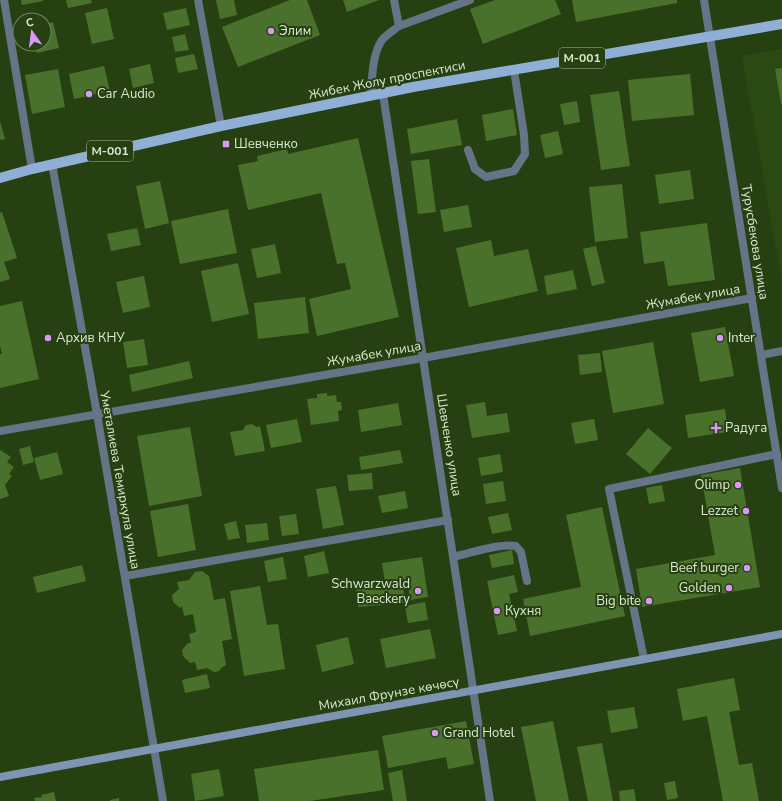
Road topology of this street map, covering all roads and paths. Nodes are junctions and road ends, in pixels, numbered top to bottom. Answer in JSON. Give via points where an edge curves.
{"nodes":[{"id":1,"x":4,"y":0,"type":"edge"},
{"id":2,"x":198,"y":0,"type":"edge"},
{"id":3,"x":394,"y":0,"type":"edge"},
{"id":4,"x":470,"y":0,"type":"edge"},
{"id":5,"x":704,"y":0,"type":"edge"},
{"id":6,"x":782,"y":24,"type":"edge"},
{"id":7,"x":399,"y":26,"type":"junction"},
{"id":8,"x":710,"y":36,"type":"junction"},
{"id":9,"x":514,"y":70,"type":"junction"},
{"id":10,"x":383,"y":94,"type":"junction"},
{"id":11,"x":371,"y":96,"type":"junction"},
{"id":12,"x":221,"y":126,"type":"junction"},
{"id":13,"x":468,"y":150,"type":"dead end"},
{"id":14,"x":52,"y":164,"type":"junction"},
{"id":15,"x":32,"y":169,"type":"junction"},
{"id":16,"x":0,"y":178,"type":"edge"},
{"id":17,"x":752,"y":298,"type":"junction"},
{"id":18,"x":782,"y":351,"type":"edge"},
{"id":19,"x":761,"y":355,"type":"junction"},
{"id":20,"x":423,"y":358,"type":"junction"},
{"id":21,"x":97,"y":414,"type":"junction"},
{"id":22,"x":0,"y":431,"type":"edge"},
{"id":23,"x":776,"y":454,"type":"junction"},
{"id":24,"x":782,"y":488,"type":"edge"},
{"id":25,"x":448,"y":520,"type":"junction"},
{"id":26,"x":454,"y":557,"type":"junction"},
{"id":27,"x":125,"y":576,"type":"junction"},
{"id":28,"x":527,"y":581,"type":"dead end"},
{"id":29,"x":782,"y":634,"type":"edge"},
{"id":30,"x":644,"y":659,"type":"junction"},
{"id":31,"x":474,"y":691,"type":"junction"},
{"id":32,"x":154,"y":750,"type":"junction"},
{"id":33,"x":0,"y":777,"type":"edge"},
{"id":34,"x":163,"y":801,"type":"edge"},
{"id":35,"x":490,"y":801,"type":"edge"}],
"edges":[{"from":1,"to":15,"type":"street"},
{"from":2,"to":12,"type":"street"},
{"from":3,"to":7,"type":"street"},
{"from":4,"to":7,"type":"street"},
{"from":5,"to":8,"type":"street","name":"Турусбекова улица"},
{"from":6,"to":8,"type":"main road","name":"Жибек Жолу проспектиси","number":"М-001"},
{"from":7,"to":11,"type":"street","via":[[382,40],[377,52]]},
{"from":8,"to":9,"type":"main road","name":"Жибек Жолу проспектиси","number":"М-001"},
{"from":8,"to":17,"type":"street","name":"Турусбекова улица"},
{"from":9,"to":10,"type":"main road","name":"Жибек Жолу проспектиси","number":"М-001"},
{"from":9,"to":13,"type":"street","via":[[525,154],[514,171],[486,177],[475,169]]},
{"from":10,"to":11,"type":"main road","name":"Жибек Жолу проспектиси","number":"М-001"},
{"from":10,"to":20,"type":"street","name":"Шевченко улица"},
{"from":11,"to":12,"type":"main road","name":"Жибек Жолу проспектиси","number":"М-001"},
{"from":12,"to":14,"type":"main road","name":"Жибек Жолу проспектиси","number":"М-001"},
{"from":14,"to":15,"type":"main road","name":"Жибек Жолу проспектиси","number":"М-001"},
{"from":14,"to":21,"type":"street","name":"Уметалиева Темиркула улица"},
{"from":15,"to":16,"type":"main road","name":"Жибек Жолу проспектиси","number":"М-001"},
{"from":17,"to":19,"type":"street","name":"Турусбекова улица"},
{"from":17,"to":20,"type":"street","name":"Жумабек улица"},
{"from":18,"to":19,"type":"street"},
{"from":19,"to":23,"type":"street","name":"Турусбекова улица"},
{"from":20,"to":21,"type":"street","name":"Жумабек улица"},
{"from":20,"to":25,"type":"street","name":"Шевченко улица"},
{"from":21,"to":22,"type":"street","name":"Жумабек улица"},
{"from":21,"to":27,"type":"street","name":"Уметалиева Темиркула улица"},
{"from":23,"to":24,"type":"street","name":"Турусбекова улица"},
{"from":23,"to":30,"type":"street","via":[[609,489]]},
{"from":25,"to":26,"type":"street","name":"Шевченко улица"},
{"from":25,"to":27,"type":"street"},
{"from":26,"to":28,"type":"street","via":[[496,547],[516,546],[521,552]]},
{"from":26,"to":31,"type":"street","name":"Шевченко улица"},
{"from":27,"to":32,"type":"street","name":"Уметалиева Темиркула улица"},
{"from":29,"to":30,"type":"main road","name":"Михаил Фрунзе көчөсү"},
{"from":30,"to":31,"type":"main road","name":"Михаил Фрунзе көчөсү"},
{"from":31,"to":32,"type":"main road","name":"Михаил Фрунзе көчөсү"},
{"from":31,"to":35,"type":"street","name":"Шевченко улица"},
{"from":32,"to":33,"type":"main road","name":"Михаил Фрунзе көчөсү"},
{"from":32,"to":34,"type":"street","name":"Уметалиева Темиркула улица"}]}
